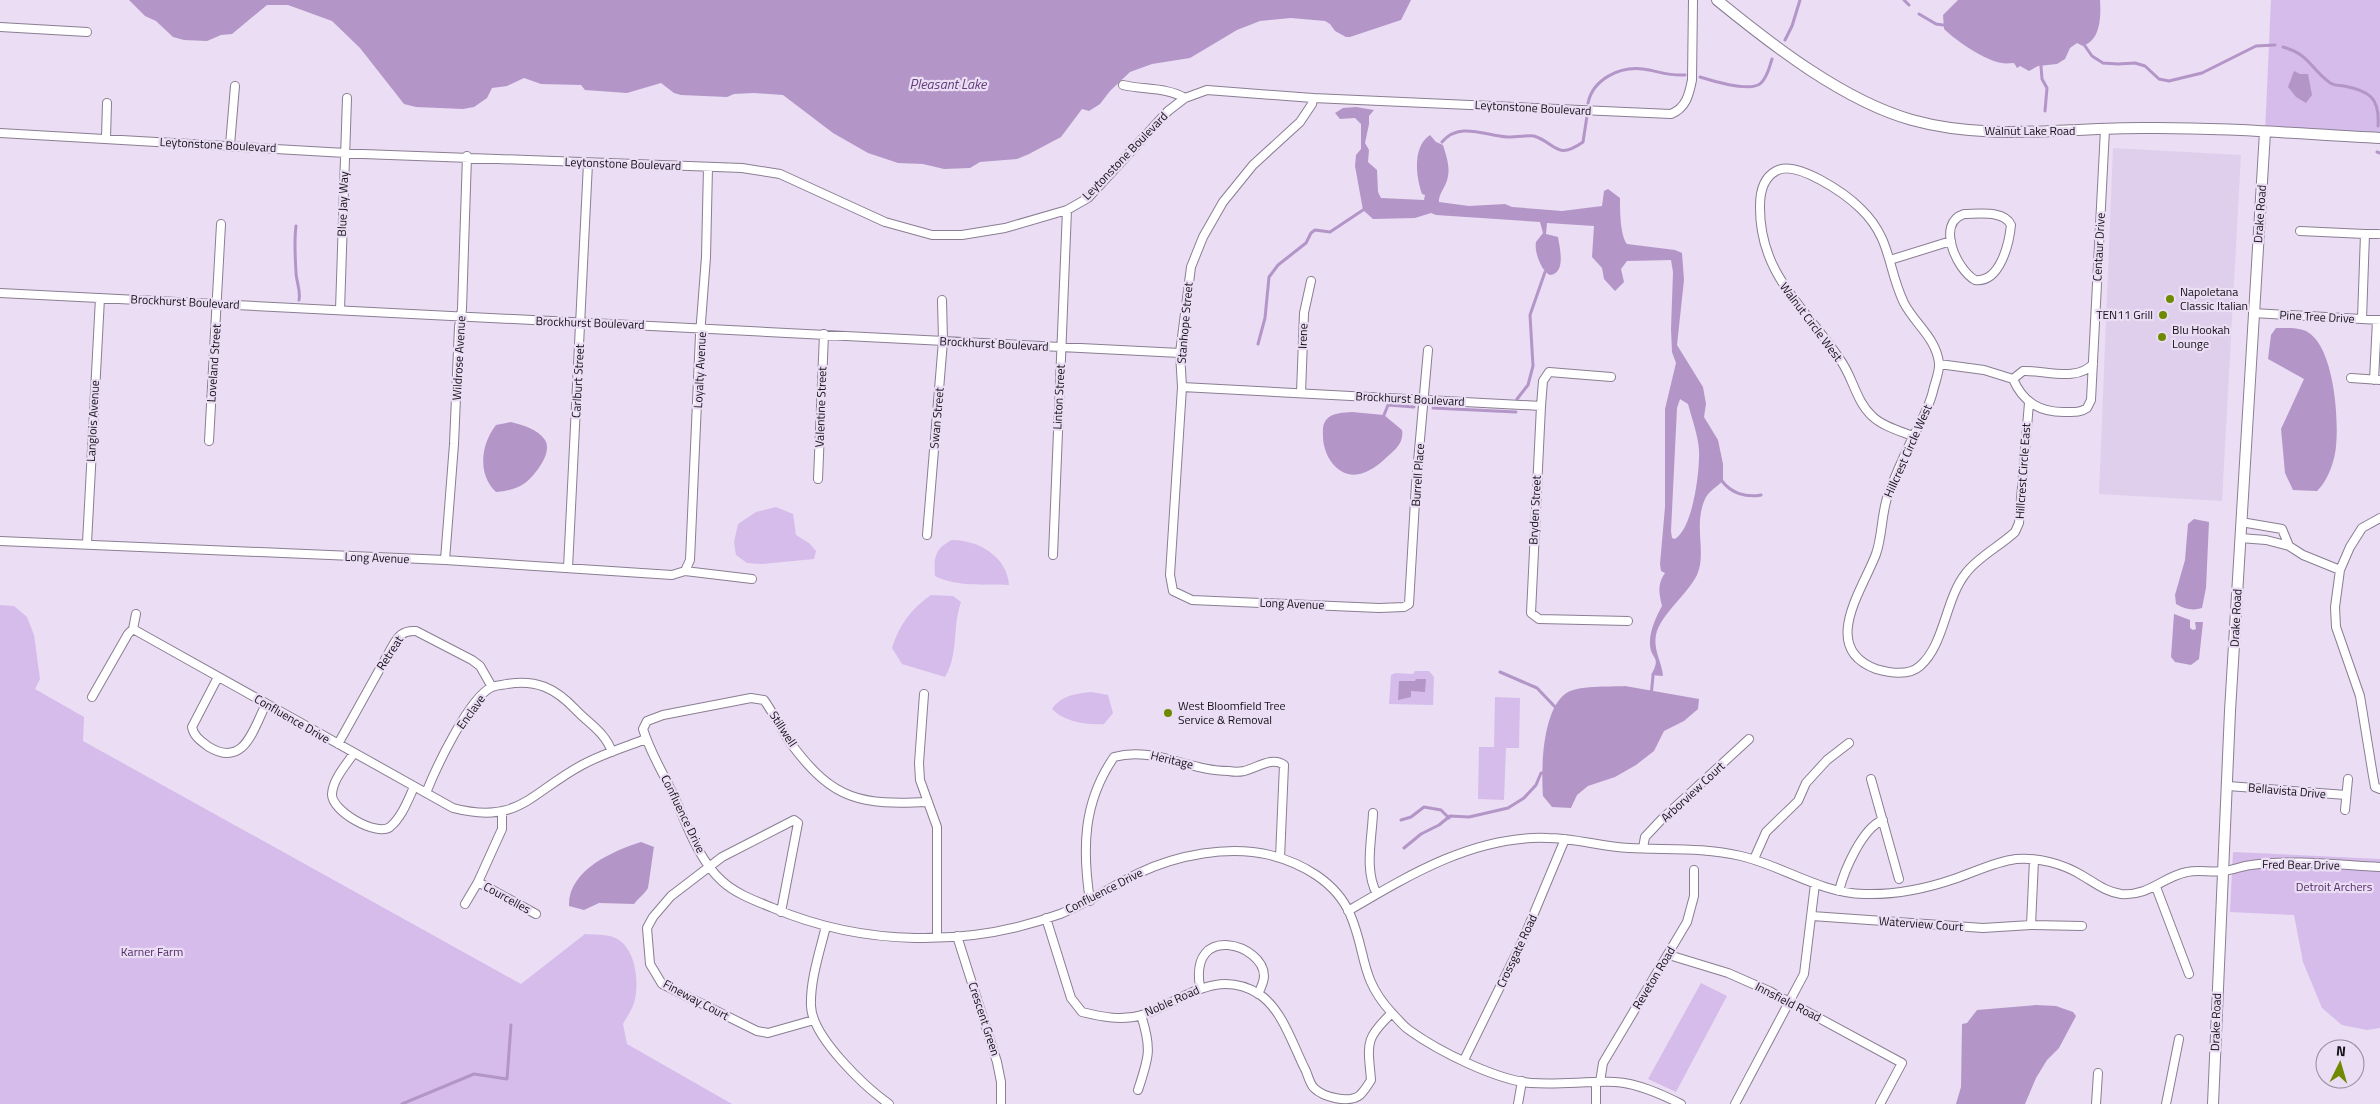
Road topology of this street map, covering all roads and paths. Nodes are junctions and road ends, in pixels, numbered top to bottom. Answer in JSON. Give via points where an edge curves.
{"nodes":[{"id":1,"x":1694,"y":0,"type":"edge"},
{"id":2,"x":1717,"y":0,"type":"edge"},
{"id":3,"x":0,"y":27,"type":"edge"},
{"id":4,"x":87,"y":32,"type":"dead end"},
{"id":5,"x":1123,"y":84,"type":"dead end"},
{"id":6,"x":235,"y":86,"type":"dead end"},
{"id":7,"x":348,"y":98,"type":"dead end"},
{"id":8,"x":1185,"y":98,"type":"junction"},
{"id":9,"x":1313,"y":98,"type":"junction"},
{"id":10,"x":107,"y":103,"type":"dead end"},
{"id":11,"x":2105,"y":129,"type":"junction"},
{"id":12,"x":0,"y":132,"type":"edge"},
{"id":13,"x":2265,"y":132,"type":"junction"},
{"id":14,"x":106,"y":138,"type":"junction"},
{"id":15,"x":2380,"y":138,"type":"edge"},
{"id":16,"x":230,"y":145,"type":"junction"},
{"id":17,"x":344,"y":152,"type":"junction"},
{"id":18,"x":467,"y":156,"type":"junction"},
{"id":19,"x":588,"y":163,"type":"junction"},
{"id":20,"x":708,"y":167,"type":"junction"},
{"id":21,"x":1067,"y":210,"type":"junction"},
{"id":22,"x":221,"y":224,"type":"dead end"},
{"id":23,"x":2300,"y":231,"type":"dead end"},
{"id":24,"x":2365,"y":234,"type":"junction"},
{"id":25,"x":2378,"y":234,"type":"dead end"},
{"id":26,"x":1951,"y":241,"type":"junction"},
{"id":27,"x":1890,"y":260,"type":"junction"},
{"id":28,"x":1312,"y":281,"type":"dead end"},
{"id":29,"x":0,"y":293,"type":"edge"},
{"id":30,"x":100,"y":298,"type":"junction"},
{"id":31,"x":942,"y":300,"type":"dead end"},
{"id":32,"x":218,"y":304,"type":"junction"},
{"id":33,"x":340,"y":310,"type":"junction"},
{"id":34,"x":2253,"y":313,"type":"junction"},
{"id":35,"x":460,"y":317,"type":"junction"},
{"id":36,"x":2362,"y":319,"type":"junction"},
{"id":37,"x":2378,"y":320,"type":"edge"},
{"id":38,"x":582,"y":322,"type":"junction"},
{"id":39,"x":701,"y":328,"type":"junction"},
{"id":40,"x":824,"y":334,"type":"junction"},
{"id":41,"x":943,"y":342,"type":"junction"},
{"id":42,"x":1062,"y":347,"type":"junction"},
{"id":43,"x":1428,"y":350,"type":"dead end"},
{"id":44,"x":1180,"y":353,"type":"junction"},
{"id":45,"x":1939,"y":364,"type":"junction"},
{"id":46,"x":2093,"y":364,"type":"junction"},
{"id":47,"x":1610,"y":377,"type":"dead end"},
{"id":48,"x":2013,"y":378,"type":"junction"},
{"id":49,"x":2351,"y":378,"type":"dead end"},
{"id":50,"x":2377,"y":380,"type":"edge"},
{"id":51,"x":1182,"y":387,"type":"junction"},
{"id":52,"x":1301,"y":393,"type":"junction"},
{"id":53,"x":1424,"y":399,"type":"junction"},
{"id":54,"x":2029,"y":403,"type":"junction"},
{"id":55,"x":1541,"y":406,"type":"junction"},
{"id":56,"x":1913,"y":436,"type":"junction"},
{"id":57,"x":209,"y":441,"type":"dead end"},
{"id":58,"x":818,"y":479,"type":"dead end"},
{"id":59,"x":2380,"y":518,"type":"edge"},
{"id":60,"x":2241,"y":522,"type":"junction"},
{"id":61,"x":927,"y":535,"type":"dead end"},
{"id":62,"x":2240,"y":538,"type":"junction"},
{"id":63,"x":0,"y":541,"type":"edge"},
{"id":64,"x":87,"y":544,"type":"junction"},
{"id":65,"x":2289,"y":546,"type":"junction"},
{"id":66,"x":1053,"y":555,"type":"dead end"},
{"id":67,"x":444,"y":560,"type":"junction"},
{"id":68,"x":568,"y":568,"type":"junction"},
{"id":69,"x":2340,"y":570,"type":"junction"},
{"id":70,"x":685,"y":571,"type":"junction"},
{"id":71,"x":752,"y":579,"type":"dead end"},
{"id":72,"x":1173,"y":591,"type":"joint"},
{"id":73,"x":1410,"y":600,"type":"joint"},
{"id":74,"x":136,"y":614,"type":"dead end"},
{"id":75,"x":1628,"y":621,"type":"dead end"},
{"id":76,"x":133,"y":629,"type":"junction"},
{"id":77,"x":1875,"y":668,"type":"joint"},
{"id":78,"x":218,"y":677,"type":"junction"},
{"id":79,"x":492,"y":687,"type":"junction"},
{"id":80,"x":924,"y":694,"type":"dead end"},
{"id":81,"x":92,"y":696,"type":"dead end"},
{"id":82,"x":266,"y":704,"type":"junction"},
{"id":83,"x":1749,"y":739,"type":"dead end"},
{"id":84,"x":646,"y":740,"type":"junction"},
{"id":85,"x":1849,"y":743,"type":"dead end"},
{"id":86,"x":338,"y":744,"type":"junction"},
{"id":87,"x":612,"y":752,"type":"junction"},
{"id":88,"x":354,"y":753,"type":"junction"},
{"id":89,"x":1871,"y":779,"type":"dead end"},
{"id":90,"x":2348,"y":779,"type":"dead end"},
{"id":91,"x":2228,"y":786,"type":"junction"},
{"id":92,"x":414,"y":787,"type":"junction"},
{"id":93,"x":2380,"y":790,"type":"edge"},
{"id":94,"x":426,"y":793,"type":"junction"},
{"id":95,"x":2346,"y":796,"type":"junction"},
{"id":96,"x":928,"y":802,"type":"junction"},
{"id":97,"x":2345,"y":810,"type":"dead end"},
{"id":98,"x":502,"y":813,"type":"junction"},
{"id":99,"x":1373,"y":813,"type":"dead end"},
{"id":100,"x":1883,"y":820,"type":"junction"},
{"id":101,"x":1565,"y":839,"type":"junction"},
{"id":102,"x":1643,"y":848,"type":"junction"},
{"id":103,"x":1280,"y":858,"type":"junction"},
{"id":104,"x":1754,"y":859,"type":"junction"},
{"id":105,"x":2034,"y":860,"type":"junction"},
{"id":106,"x":711,"y":866,"type":"junction"},
{"id":107,"x":2380,"y":867,"type":"edge"},
{"id":108,"x":1694,"y":870,"type":"dead end"},
{"id":109,"x":2223,"y":871,"type":"junction"},
{"id":110,"x":1899,"y":879,"type":"dead end"},
{"id":111,"x":478,"y":882,"type":"junction"},
{"id":112,"x":1815,"y":884,"type":"junction"},
{"id":113,"x":2156,"y":887,"type":"junction"},
{"id":114,"x":1839,"y":891,"type":"junction"},
{"id":115,"x":1377,"y":894,"type":"junction"},
{"id":116,"x":1090,"y":901,"type":"junction"},
{"id":117,"x":465,"y":904,"type":"dead end"},
{"id":118,"x":1348,"y":911,"type":"junction"},
{"id":119,"x":781,"y":912,"type":"junction"},
{"id":120,"x":536,"y":914,"type":"dead end"},
{"id":121,"x":1812,"y":916,"type":"junction"},
{"id":122,"x":1046,"y":918,"type":"junction"},
{"id":123,"x":2031,"y":925,"type":"junction"},
{"id":124,"x":826,"y":926,"type":"junction"},
{"id":125,"x":2082,"y":926,"type":"dead end"},
{"id":126,"x":957,"y":936,"type":"junction"},
{"id":127,"x":936,"y":937,"type":"junction"},
{"id":128,"x":1669,"y":955,"type":"junction"},
{"id":129,"x":2189,"y":974,"type":"dead end"},
{"id":130,"x":1200,"y":987,"type":"junction"},
{"id":131,"x":1258,"y":994,"type":"junction"},
{"id":132,"x":1790,"y":1002,"type":"junction"},
{"id":133,"x":1392,"y":1013,"type":"junction"},
{"id":134,"x":1141,"y":1015,"type":"junction"},
{"id":135,"x":814,"y":1020,"type":"junction"},
{"id":136,"x":2179,"y":1039,"type":"dead end"},
{"id":137,"x":1464,"y":1060,"type":"junction"},
{"id":138,"x":2098,"y":1073,"type":"dead end"},
{"id":139,"x":1522,"y":1081,"type":"junction"},
{"id":140,"x":1598,"y":1082,"type":"junction"},
{"id":141,"x":1138,"y":1090,"type":"dead end"},
{"id":142,"x":888,"y":1104,"type":"edge"},
{"id":143,"x":1001,"y":1104,"type":"edge"},
{"id":144,"x":1518,"y":1104,"type":"edge"},
{"id":145,"x":1596,"y":1104,"type":"edge"},
{"id":146,"x":1681,"y":1104,"type":"edge"},
{"id":147,"x":1735,"y":1104,"type":"edge"},
{"id":148,"x":1880,"y":1104,"type":"edge"},
{"id":149,"x":2096,"y":1104,"type":"edge"},
{"id":150,"x":2166,"y":1104,"type":"edge"},
{"id":151,"x":2213,"y":1104,"type":"edge"}],
"edges":[{"from":1,"to":9,"type":"street","name":"Leytonstone Boulevard","via":[[1690,93],[1681,109],[1671,114]]},
{"from":2,"to":11,"type":"street","name":"Walnut Lake Road","via":[[1851,96],[1912,120],[1981,132]]},
{"from":3,"to":4,"type":"street"},
{"from":5,"to":8,"type":"street","via":[[1173,91]]},
{"from":6,"to":16,"type":"street"},
{"from":7,"to":17,"type":"street","name":"Blue Jay Way"},
{"from":8,"to":9,"type":"street","name":"Leytonstone Boulevard","via":[[1207,90]]},
{"from":8,"to":21,"type":"street","name":"Leytonstone Boulevard","via":[[1168,111],[1088,198]]},
{"from":9,"to":44,"type":"street","name":"Stanhope Street","via":[[1300,122],[1238,182],[1203,236],[1190,267]]},
{"from":10,"to":14,"type":"street"},
{"from":11,"to":13,"type":"street","name":"Walnut Lake Road"},
{"from":11,"to":46,"type":"street","name":"Centaur Drive"},
{"from":12,"to":14,"type":"street","name":"Leytonstone Boulevard"},
{"from":13,"to":15,"type":"street","name":"Walnut Lake Road"},
{"from":13,"to":34,"type":"street","name":"Drake Road"},
{"from":14,"to":16,"type":"street","name":"Leytonstone Boulevard"},
{"from":16,"to":17,"type":"street","name":"Leytonstone Boulevard"},
{"from":17,"to":18,"type":"street","name":"Leytonstone Boulevard"},
{"from":17,"to":33,"type":"street","name":"Blue Jay Way"},
{"from":18,"to":19,"type":"street","name":"Leytonstone Boulevard"},
{"from":18,"to":35,"type":"street","name":"Wildrose Avenue"},
{"from":19,"to":20,"type":"street","name":"Leytonstone Boulevard"},
{"from":19,"to":38,"type":"street","name":"Carlburt Street"},
{"from":20,"to":21,"type":"street","name":"Leytonstone Boulevard","via":[[780,174],[885,222],[932,234],[962,235],[1005,228]]},
{"from":20,"to":39,"type":"street","name":"Loyalty Avenue"},
{"from":21,"to":42,"type":"street","name":"Linton Street"},
{"from":22,"to":32,"type":"street","name":"Loveland Street"},
{"from":23,"to":24,"type":"street"},
{"from":24,"to":25,"type":"street"},
{"from":24,"to":36,"type":"street"},
{"from":26,"to":26,"type":"street","via":[[1952,223],[1964,214],[2002,215],[2011,225],[1999,268],[1985,279],[1975,280],[1964,271]]},
{"from":26,"to":27,"type":"street"},
{"from":27,"to":45,"type":"street","via":[[1904,302],[1927,333]]},
{"from":27,"to":56,"type":"street","name":"Walnut Circle West","via":[[1876,225],[1858,206],[1811,175],[1793,168],[1784,167],[1770,174],[1761,190],[1760,225],[1770,263],[1786,290],[1844,365],[1864,408],[1875,419]]},
{"from":28,"to":52,"type":"street","name":"Irene","via":[[1304,312]]},
{"from":29,"to":30,"type":"street","name":"Brockhurst Boulevard"},
{"from":30,"to":32,"type":"street","name":"Brockhurst Boulevard"},
{"from":30,"to":64,"type":"street","name":"Langlois Avenue"},
{"from":31,"to":41,"type":"street","name":"Swan Street"},
{"from":32,"to":33,"type":"street","name":"Brockhurst Boulevard"},
{"from":32,"to":57,"type":"street","name":"Loveland Street"},
{"from":33,"to":35,"type":"street","name":"Brockhurst Boulevard"},
{"from":34,"to":36,"type":"street","name":"Pine Tree Drive"},
{"from":34,"to":60,"type":"street","name":"Drake Road"},
{"from":35,"to":38,"type":"street","name":"Brockhurst Boulevard"},
{"from":35,"to":67,"type":"street","name":"Wildrose Avenue"},
{"from":36,"to":37,"type":"street","name":"Pine Tree Drive"},
{"from":37,"to":50,"type":"street"},
{"from":38,"to":39,"type":"street","name":"Brockhurst Boulevard"},
{"from":38,"to":68,"type":"street","name":"Carlburt Street"},
{"from":39,"to":40,"type":"street","name":"Brockhurst Boulevard"},
{"from":39,"to":70,"type":"street","name":"Loyalty Avenue","via":[[690,560]]},
{"from":40,"to":41,"type":"street","name":"Brockhurst Boulevard"},
{"from":40,"to":58,"type":"street","name":"Valentine Street"},
{"from":41,"to":42,"type":"street","name":"Brockhurst Boulevard"},
{"from":41,"to":61,"type":"street","name":"Swan Street"},
{"from":42,"to":44,"type":"street","name":"Brockhurst Boulevard"},
{"from":42,"to":66,"type":"street","name":"Linton Street"},
{"from":43,"to":53,"type":"street","name":"Burrell Place"},
{"from":44,"to":51,"type":"street","name":"Stanhope Street"},
{"from":45,"to":48,"type":"street"},
{"from":45,"to":56,"type":"street","name":"Hillcrest Circle West","via":[[1932,396]]},
{"from":46,"to":48,"type":"street","via":[[2078,374],[2023,371]]},
{"from":46,"to":54,"type":"street","name":"Centaur Drive","via":[[2091,400],[2082,411],[2042,410]]},
{"from":47,"to":55,"type":"street","via":[[1549,372],[1542,381]]},
{"from":48,"to":54,"type":"street"},
{"from":49,"to":50,"type":"street"},
{"from":51,"to":52,"type":"street","name":"Brockhurst Boulevard"},
{"from":51,"to":72,"type":"street","name":"Stanhope Street","via":[[1170,575]]},
{"from":52,"to":53,"type":"street","name":"Brockhurst Boulevard"},
{"from":53,"to":55,"type":"street","name":"Brockhurst Boulevard"},
{"from":53,"to":73,"type":"street","name":"Burrell Place"},
{"from":54,"to":77,"type":"street","name":"Hillcrest Circle East","via":[[2020,523],[2015,532],[1966,572],[1953,596],[1931,654],[1920,666],[1908,672],[1894,673]]},
{"from":55,"to":75,"type":"street","name":"Bryden Street","via":[[1532,615],[1539,619]]},
{"from":56,"to":77,"type":"street","name":"Hillcrest Circle West","via":[[1888,493],[1877,551],[1849,615],[1847,630],[1852,648],[1860,660]]},
{"from":59,"to":69,"type":"street","via":[[2362,528]]},
{"from":60,"to":62,"type":"street","name":"Drake Road"},
{"from":60,"to":65,"type":"street","via":[[2282,529]]},
{"from":62,"to":65,"type":"street"},
{"from":62,"to":91,"type":"street","name":"Drake Road"},
{"from":63,"to":64,"type":"street","name":"Long Avenue"},
{"from":64,"to":67,"type":"street","name":"Long Avenue"},
{"from":65,"to":69,"type":"street"},
{"from":67,"to":68,"type":"street","name":"Long Avenue"},
{"from":68,"to":70,"type":"street","name":"Long Avenue","via":[[672,575]]},
{"from":69,"to":93,"type":"street","via":[[2335,592],[2336,627],[2360,696],[2372,776],[2375,787]]},
{"from":70,"to":71,"type":"street","name":"Long Avenue"},
{"from":72,"to":73,"type":"street","name":"Long Avenue","via":[[1192,600],[1369,608],[1404,607]]},
{"from":74,"to":76,"type":"street"},
{"from":76,"to":78,"type":"street","name":"Confluence Drive"},
{"from":76,"to":81,"type":"street"},
{"from":78,"to":82,"type":"street","name":"Confluence Drive"},
{"from":78,"to":82,"type":"street","via":[[192,726],[199,739],[217,751],[229,755],[237,753]]},
{"from":79,"to":86,"type":"street","name":"Retreat","via":[[480,666],[472,660],[416,630],[408,630],[400,634],[392,646]]},
{"from":79,"to":87,"type":"street","name":"Enclave","via":[[529,682],[548,687],[603,734]]},
{"from":79,"to":94,"type":"street","name":"Enclave","via":[[482,694],[463,719]]},
{"from":80,"to":96,"type":"street","via":[[919,763],[920,780]]},
{"from":82,"to":86,"type":"street","name":"Confluence Drive"},
{"from":83,"to":102,"type":"street","name":"Arborview Court","via":[[1661,820],[1645,837]]},
{"from":84,"to":87,"type":"street","name":"Confluence Drive"},
{"from":84,"to":96,"type":"street","name":"Stillwell","via":[[643,729],[647,721],[663,715],[751,698],[764,700],[792,744],[831,787],[871,801]]},
{"from":84,"to":106,"type":"street","name":"Confluence Drive","via":[[696,845]]},
{"from":85,"to":104,"type":"street","via":[[1827,760],[1806,783],[1798,801],[1766,832]]},
{"from":86,"to":88,"type":"street","name":"Confluence Drive"},
{"from":87,"to":98,"type":"street","name":"Confluence Drive","via":[[583,764],[516,808]]},
{"from":88,"to":92,"type":"street","name":"Confluence Drive"},
{"from":88,"to":92,"type":"street","via":[[339,774],[332,793],[336,806],[347,815],[371,828],[384,830],[403,809]]},
{"from":89,"to":100,"type":"street"},
{"from":90,"to":95,"type":"street"},
{"from":91,"to":95,"type":"street","name":"Bellavista Drive"},
{"from":91,"to":109,"type":"street","name":"Drake Road"},
{"from":92,"to":94,"type":"street","name":"Confluence Drive"},
{"from":94,"to":98,"type":"street","name":"Confluence Drive","via":[[453,808],[474,813]]},
{"from":95,"to":97,"type":"street"},
{"from":96,"to":127,"type":"street","via":[[936,827]]},
{"from":98,"to":111,"type":"street","name":"Courcelles","via":[[502,829]]},
{"from":99,"to":115,"type":"street","via":[[1370,865],[1371,883]]},
{"from":100,"to":110,"type":"street"},
{"from":100,"to":114,"type":"street","via":[[1868,830]]},
{"from":101,"to":102,"type":"street","name":"Fred Bear Drive","via":[[1611,847]]},
{"from":101,"to":115,"type":"street","name":"Fred Bear Drive","via":[[1520,839],[1470,849]]},
{"from":101,"to":137,"type":"street","name":"Crossgate Road","via":[[1522,942]]},
{"from":102,"to":104,"type":"street","name":"Fred Bear Drive","via":[[1694,848]]},
{"from":103,"to":116,"type":"street","name":"Confluence Drive","via":[[1225,852],[1180,859],[1136,874]]},
{"from":103,"to":116,"type":"street","name":"Heritage","via":[[1284,765],[1280,762],[1243,772],[1223,771],[1130,752],[1114,757],[1094,793],[1087,824],[1086,850]]},
{"from":103,"to":118,"type":"street","name":"Confluence Drive","via":[[1308,869],[1341,899]]},
{"from":104,"to":112,"type":"street","name":"Fred Bear Drive"},
{"from":105,"to":113,"type":"street","name":"Fred Bear Drive","via":[[2069,868],[2102,888],[2119,894],[2137,894]]},
{"from":105,"to":114,"type":"street","name":"Fred Bear Drive","via":[[1996,863],[1910,891],[1861,894]]},
{"from":105,"to":123,"type":"street"},
{"from":106,"to":119,"type":"street","name":"Confluence Drive","via":[[731,887]]},
{"from":106,"to":119,"type":"street","name":"Fineway Court","via":[[740,846],[794,820],[798,823]]},
{"from":106,"to":135,"type":"street","name":"Fineway Court","via":[[671,896],[647,928],[650,964],[662,984],[757,1031],[768,1033]]},
{"from":107,"to":109,"type":"street","name":"Fred Bear Drive","via":[[2273,863]]},
{"from":108,"to":128,"type":"street","name":"Reveton Road","via":[[1694,896],[1687,922]]},
{"from":109,"to":113,"type":"street","name":"Fred Bear Drive","via":[[2187,872]]},
{"from":109,"to":151,"type":"street","name":"Drake Road"},
{"from":111,"to":117,"type":"street","name":"Courcelles"},
{"from":111,"to":120,"type":"street","name":"Courcelles"},
{"from":112,"to":114,"type":"street","name":"Fred Bear Drive"},
{"from":112,"to":121,"type":"street"},
{"from":113,"to":129,"type":"street"},
{"from":115,"to":118,"type":"street","name":"Fred Bear Drive"},
{"from":116,"to":122,"type":"street","name":"Confluence Drive"},
{"from":118,"to":133,"type":"street","via":[[1376,996]]},
{"from":119,"to":124,"type":"street","name":"Confluence Drive"},
{"from":121,"to":123,"type":"street","name":"Waterview Court","via":[[1983,928]]},
{"from":121,"to":132,"type":"street","via":[[1804,974]]},
{"from":122,"to":126,"type":"street","name":"Confluence Drive","via":[[997,931]]},
{"from":122,"to":134,"type":"street","name":"Noble Road","via":[[1071,998],[1082,1012],[1117,1019]]},
{"from":123,"to":125,"type":"street","name":"Waterview Court"},
{"from":124,"to":127,"type":"street","name":"Confluence Drive","via":[[874,936]]},
{"from":124,"to":135,"type":"street","via":[[810,1007]]},
{"from":126,"to":127,"type":"street","name":"Confluence Drive"},
{"from":126,"to":143,"type":"street","name":"Crescent Green","via":[[997,1062]]},
{"from":128,"to":132,"type":"street","name":"Innsfield Road","via":[[1728,973]]},
{"from":128,"to":140,"type":"street","name":"Reveton Road","via":[[1603,1062]]},
{"from":130,"to":131,"type":"street","name":"Noble Road","via":[[1231,984]]},
{"from":130,"to":131,"type":"street","via":[[1199,962],[1204,955],[1215,947],[1231,944],[1247,951],[1262,966],[1264,975]]},
{"from":130,"to":134,"type":"street","name":"Noble Road"},
{"from":131,"to":133,"type":"street","name":"Noble Road","via":[[1277,1014],[1314,1088],[1329,1097],[1346,1100],[1358,1097],[1371,1080],[1371,1036]]},
{"from":132,"to":147,"type":"street"},
{"from":132,"to":148,"type":"street","name":"Innsfield Road","via":[[1902,1063]]},
{"from":133,"to":137,"type":"street","via":[[1407,1029]]},
{"from":134,"to":141,"type":"street","via":[[1149,1039],[1149,1051]]},
{"from":135,"to":142,"type":"street","via":[[835,1053],[865,1087]]},
{"from":136,"to":150,"type":"street"},
{"from":137,"to":139,"type":"street","via":[[1505,1078]]},
{"from":138,"to":149,"type":"street"},
{"from":139,"to":140,"type":"street"},
{"from":139,"to":144,"type":"street"},
{"from":140,"to":145,"type":"street","name":"Reveton Road"},
{"from":140,"to":146,"type":"street","via":[[1640,1087]]}]}
